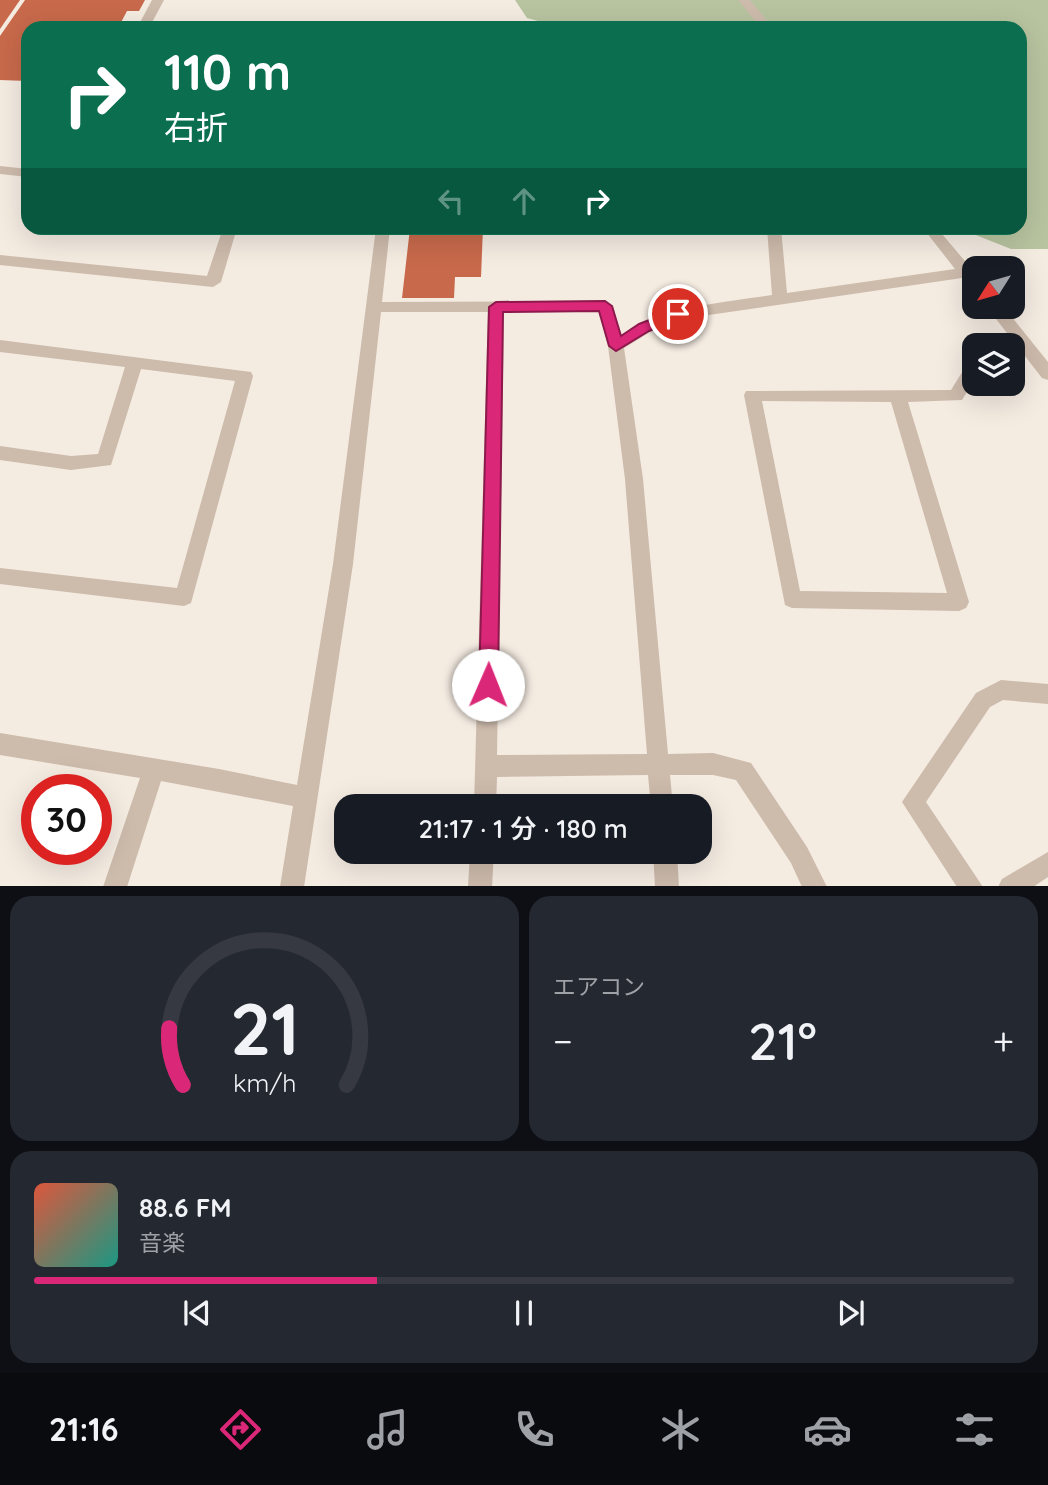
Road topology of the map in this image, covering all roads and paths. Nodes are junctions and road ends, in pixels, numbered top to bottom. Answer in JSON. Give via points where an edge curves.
{"nodes":[{"id":1,"x":158,"y":0,"type":"edge"},
{"id":2,"x":744,"y":0,"type":"edge"},
{"id":3,"x":147,"y":21,"type":"edge"},
{"id":4,"x":761,"y":21,"type":"edge"},
{"id":5,"x":0,"y":170,"type":"edge"},
{"id":6,"x":21,"y":172,"type":"edge"},
{"id":7,"x":228,"y":235,"type":"edge"},
{"id":8,"x":382,"y":235,"type":"edge"},
{"id":9,"x":778,"y":235,"type":"edge"},
{"id":10,"x":936,"y":235,"type":"edge"},
{"id":11,"x":0,"y":260,"type":"edge"},
{"id":12,"x":962,"y":267,"type":"edge"},
{"id":13,"x":962,"y":278,"type":"edge"},
{"id":14,"x":780,"y":299,"type":"junction"},
{"id":15,"x":374,"y":307,"type":"junction"},
{"id":16,"x":496,"y":307,"type":"junction"},
{"id":17,"x":0,"y":346,"type":"edge"},
{"id":18,"x":616,"y":346,"type":"junction"},
{"id":19,"x":1025,"y":352,"type":"edge"},
{"id":20,"x":135,"y":363,"type":"junction"},
{"id":21,"x":1048,"y":374,"type":"edge"},
{"id":22,"x":962,"y":386,"type":"edge"},
{"id":23,"x":897,"y":395,"type":"junction"},
{"id":24,"x":0,"y":453,"type":"edge"},
{"id":25,"x":0,"y":576,"type":"edge"},
{"id":26,"x":1048,"y":694,"type":"edge"},
{"id":27,"x":0,"y":744,"type":"edge"},
{"id":28,"x":659,"y":763,"type":"junction"},
{"id":29,"x":487,"y":766,"type":"junction"},
{"id":30,"x":154,"y":769,"type":"junction"},
{"id":31,"x":486,"y":794,"type":"edge"},
{"id":32,"x":661,"y":794,"type":"edge"},
{"id":33,"x":308,"y":798,"type":"junction"},
{"id":34,"x":481,"y":864,"type":"edge"},
{"id":35,"x":666,"y":864,"type":"edge"},
{"id":36,"x":1048,"y":864,"type":"edge"},
{"id":37,"x":115,"y":886,"type":"edge"},
{"id":38,"x":292,"y":886,"type":"edge"},
{"id":39,"x":480,"y":886,"type":"edge"},
{"id":40,"x":667,"y":886,"type":"edge"},
{"id":41,"x":814,"y":886,"type":"edge"},
{"id":42,"x":970,"y":886,"type":"edge"},
{"id":43,"x":1012,"y":886,"type":"edge"}],
"edges":[{"from":1,"to":3,"type":"street"},
{"from":2,"to":4,"type":"street"},
{"from":5,"to":6,"type":"street"},
{"from":7,"to":11,"type":"street","via":[[213,282]]},
{"from":8,"to":15,"type":"street"},
{"from":9,"to":14,"type":"street"},
{"from":10,"to":12,"type":"street"},
{"from":13,"to":14,"type":"street"},
{"from":14,"to":18,"type":"street","via":[[678,314]]},
{"from":15,"to":16,"type":"street"},
{"from":15,"to":33,"type":"street","via":[[343,564]]},
{"from":16,"to":18,"type":"street","via":[[605,306]]},
{"from":16,"to":29,"type":"street"},
{"from":17,"to":20,"type":"street"},
{"from":18,"to":28,"type":"street","via":[[634,479]]},
{"from":19,"to":21,"type":"street"},
{"from":20,"to":24,"type":"street","via":[[106,460],[71,463]]},
{"from":20,"to":25,"type":"street","via":[[245,376],[184,597]]},
{"from":22,"to":23,"type":"street","via":[[956,396]]},
{"from":23,"to":23,"type":"street","via":[[752,394],[792,599],[958,602]]},
{"from":26,"to":42,"type":"street","via":[[1001,690],[983,700],[913,802]]},
{"from":27,"to":30,"type":"street"},
{"from":28,"to":29,"type":"street"},
{"from":28,"to":32,"type":"street"},
{"from":28,"to":41,"type":"street","via":[[713,764],[743,771]]},
{"from":29,"to":31,"type":"street"},
{"from":30,"to":33,"type":"street"},
{"from":30,"to":37,"type":"street"},
{"from":33,"to":38,"type":"street"},
{"from":34,"to":39,"type":"street"},
{"from":35,"to":40,"type":"street"},
{"from":36,"to":43,"type":"street"}]}
